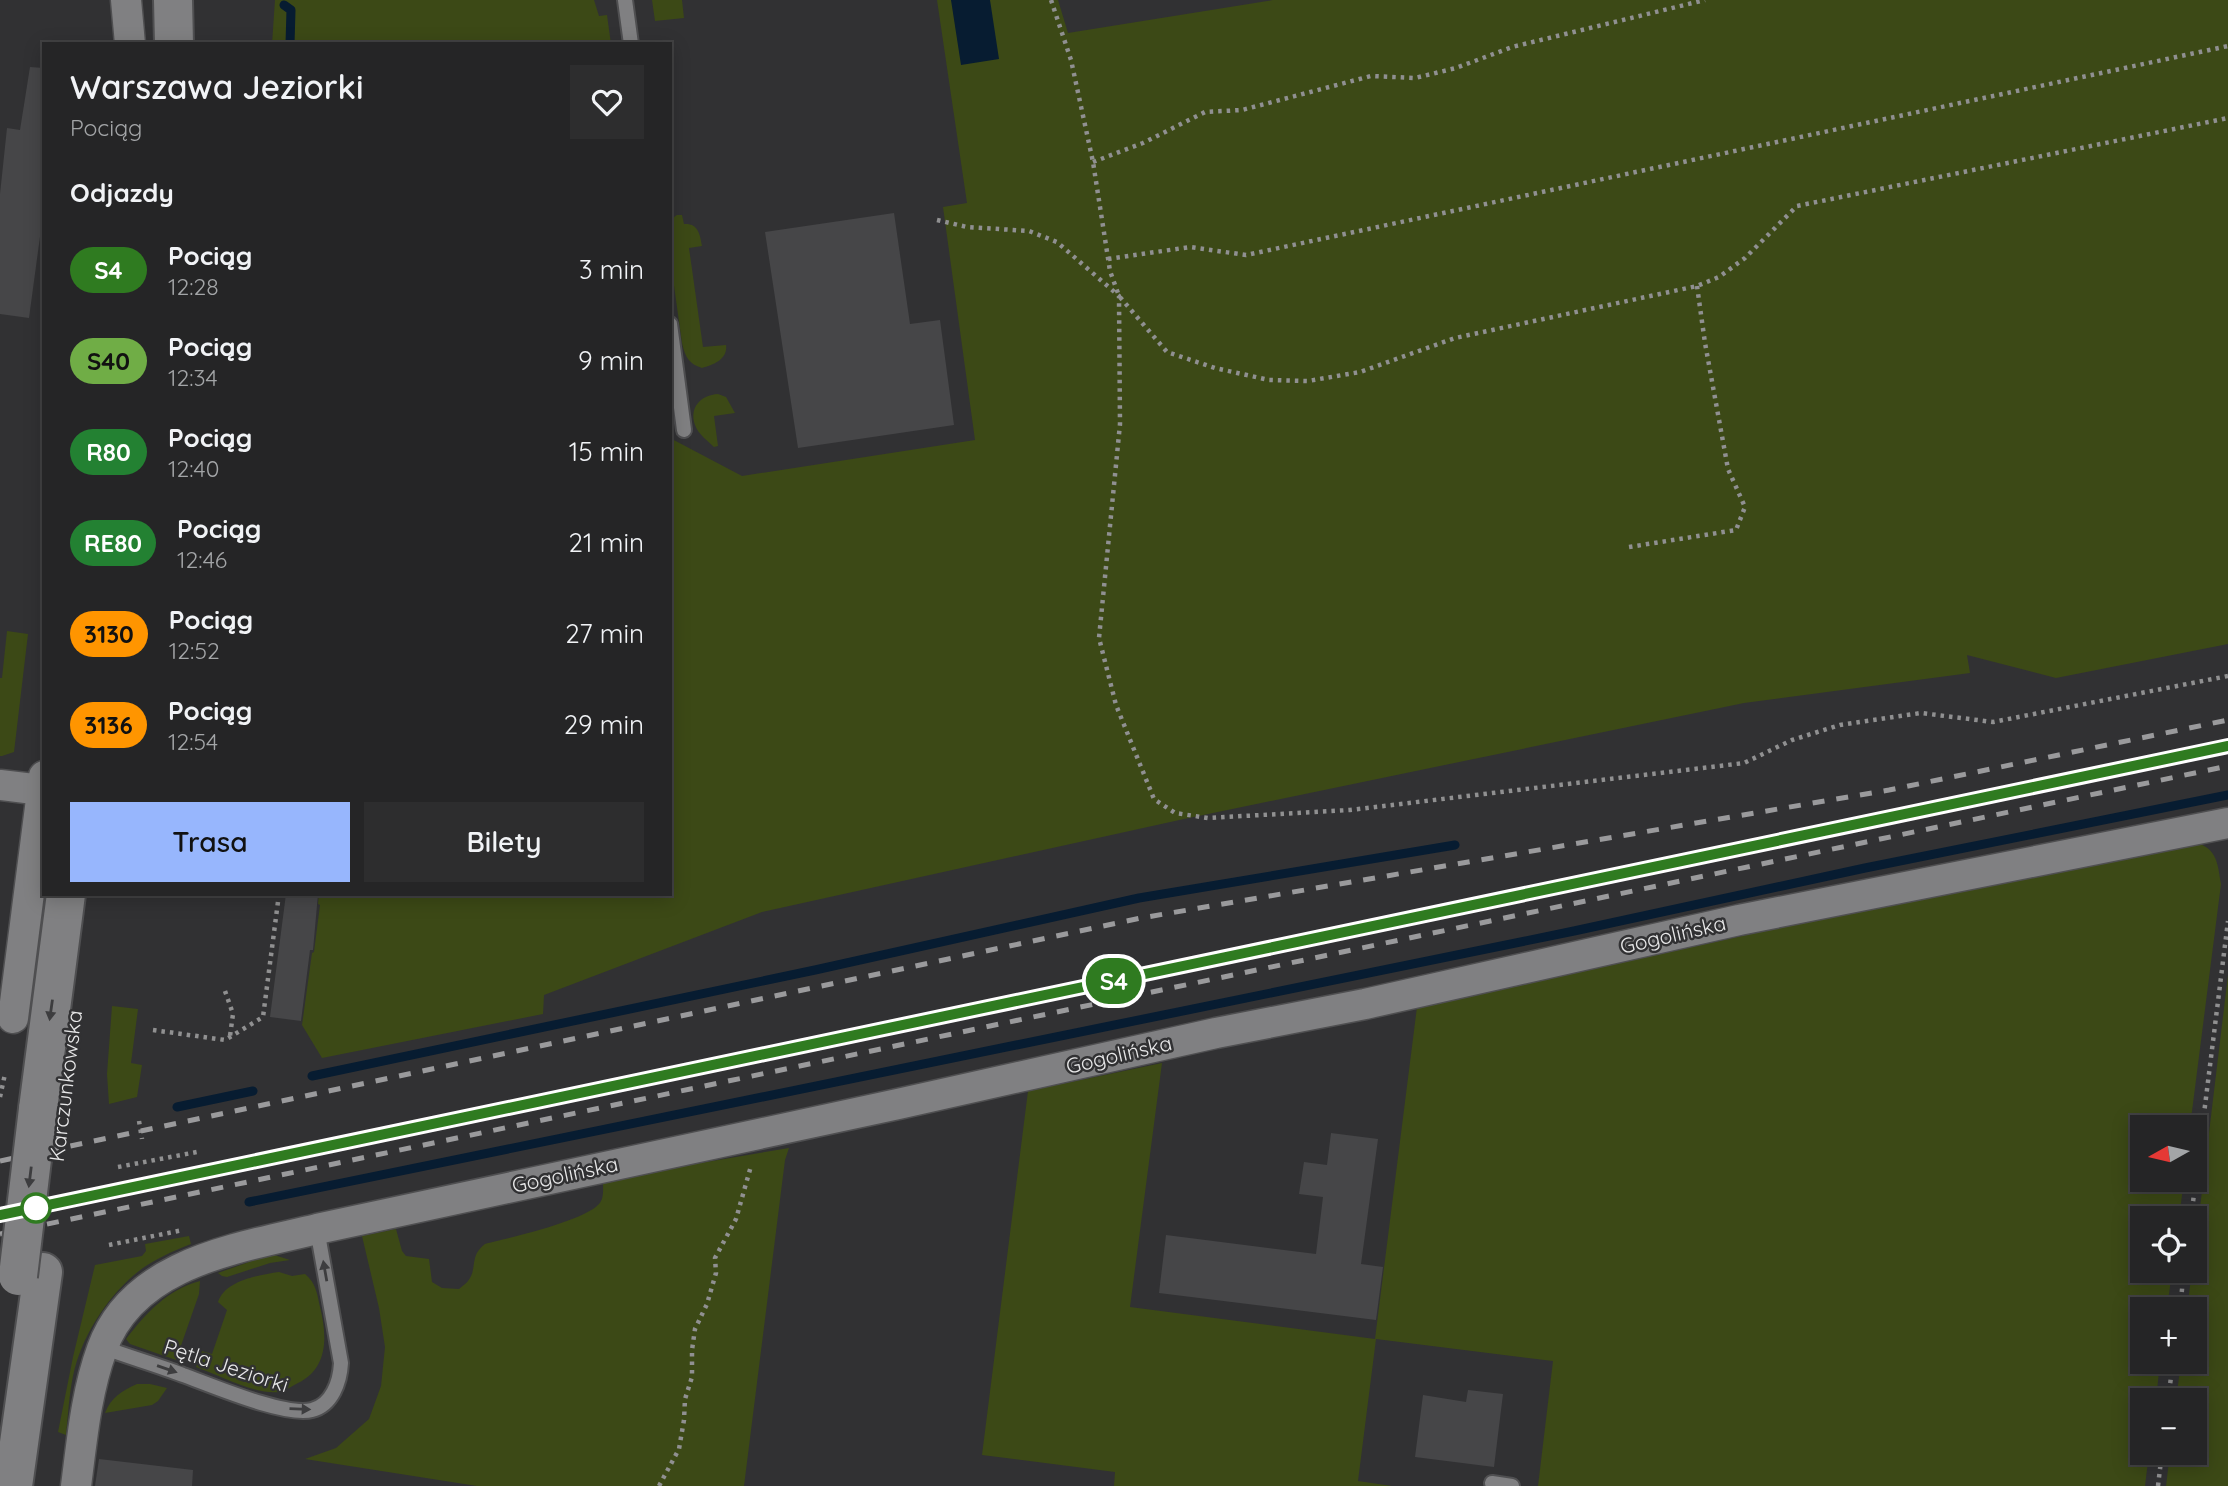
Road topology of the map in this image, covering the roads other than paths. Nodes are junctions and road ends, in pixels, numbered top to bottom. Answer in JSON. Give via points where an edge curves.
{"nodes":[{"id":1,"x":126,"y":0,"type":"edge"},
{"id":2,"x":173,"y":0,"type":"edge"},
{"id":3,"x":191,"y":0,"type":"edge"},
{"id":4,"x":625,"y":0,"type":"edge"},
{"id":5,"x":130,"y":42,"type":"edge"},
{"id":6,"x":174,"y":42,"type":"edge"},
{"id":7,"x":191,"y":42,"type":"edge"},
{"id":8,"x":631,"y":42,"type":"edge"},
{"id":9,"x":672,"y":339,"type":"edge"},
{"id":10,"x":684,"y":430,"type":"dead end"},
{"id":11,"x":42,"y":783,"type":"edge"},
{"id":12,"x":0,"y":785,"type":"edge"},
{"id":13,"x":42,"y":791,"type":"edge"},
{"id":14,"x":2228,"y":823,"type":"edge"},
{"id":15,"x":66,"y":896,"type":"edge"},
{"id":16,"x":90,"y":896,"type":"edge"},
{"id":17,"x":13,"y":1018,"type":"dead end"},
{"id":18,"x":51,"y":1108,"type":"junction"},
{"id":19,"x":317,"y":1229,"type":"junction"},
{"id":20,"x":31,"y":1274,"type":"junction"},
{"id":21,"x":102,"y":1348,"type":"junction"},
{"id":22,"x":0,"y":1439,"type":"edge"},
{"id":23,"x":1492,"y":1483,"type":"dead end"},
{"id":24,"x":13,"y":1486,"type":"edge"},
{"id":25,"x":76,"y":1486,"type":"edge"},
{"id":26,"x":1513,"y":1486,"type":"edge"}],
"edges":[{"from":1,"to":5,"type":"street"},
{"from":2,"to":6,"type":"street"},
{"from":3,"to":7,"type":"street"},
{"from":4,"to":8,"type":"lane"},
{"from":9,"to":10,"type":"lane"},
{"from":11,"to":12,"type":"street"},
{"from":13,"to":17,"type":"street"},
{"from":14,"to":19,"type":"street","name":"Gogolińska","via":[[1739,920]]},
{"from":15,"to":18,"type":"street","name":"Karczunkowska","one_way":true},
{"from":16,"to":18,"type":"street","name":"Karczunkowska"},
{"from":18,"to":20,"type":"street","name":"Karczunkowska","bridge":true},
{"from":19,"to":21,"type":"street","name":"Gogolińska","via":[[222,1253],[158,1279],[126,1308]]},
{"from":21,"to":19,"type":"lane","name":"Pętla Jeziorki","one_way":true,"via":[[246,1398],[296,1411],[313,1410],[337,1386],[341,1363]]},
{"from":20,"to":22,"type":"street","name":"Karczunkowska"},
{"from":20,"to":24,"type":"street","name":"Karczunkowska"},
{"from":21,"to":25,"type":"street","name":"Gogolińska","via":[[88,1402]]},
{"from":23,"to":26,"type":"lane"}]}
